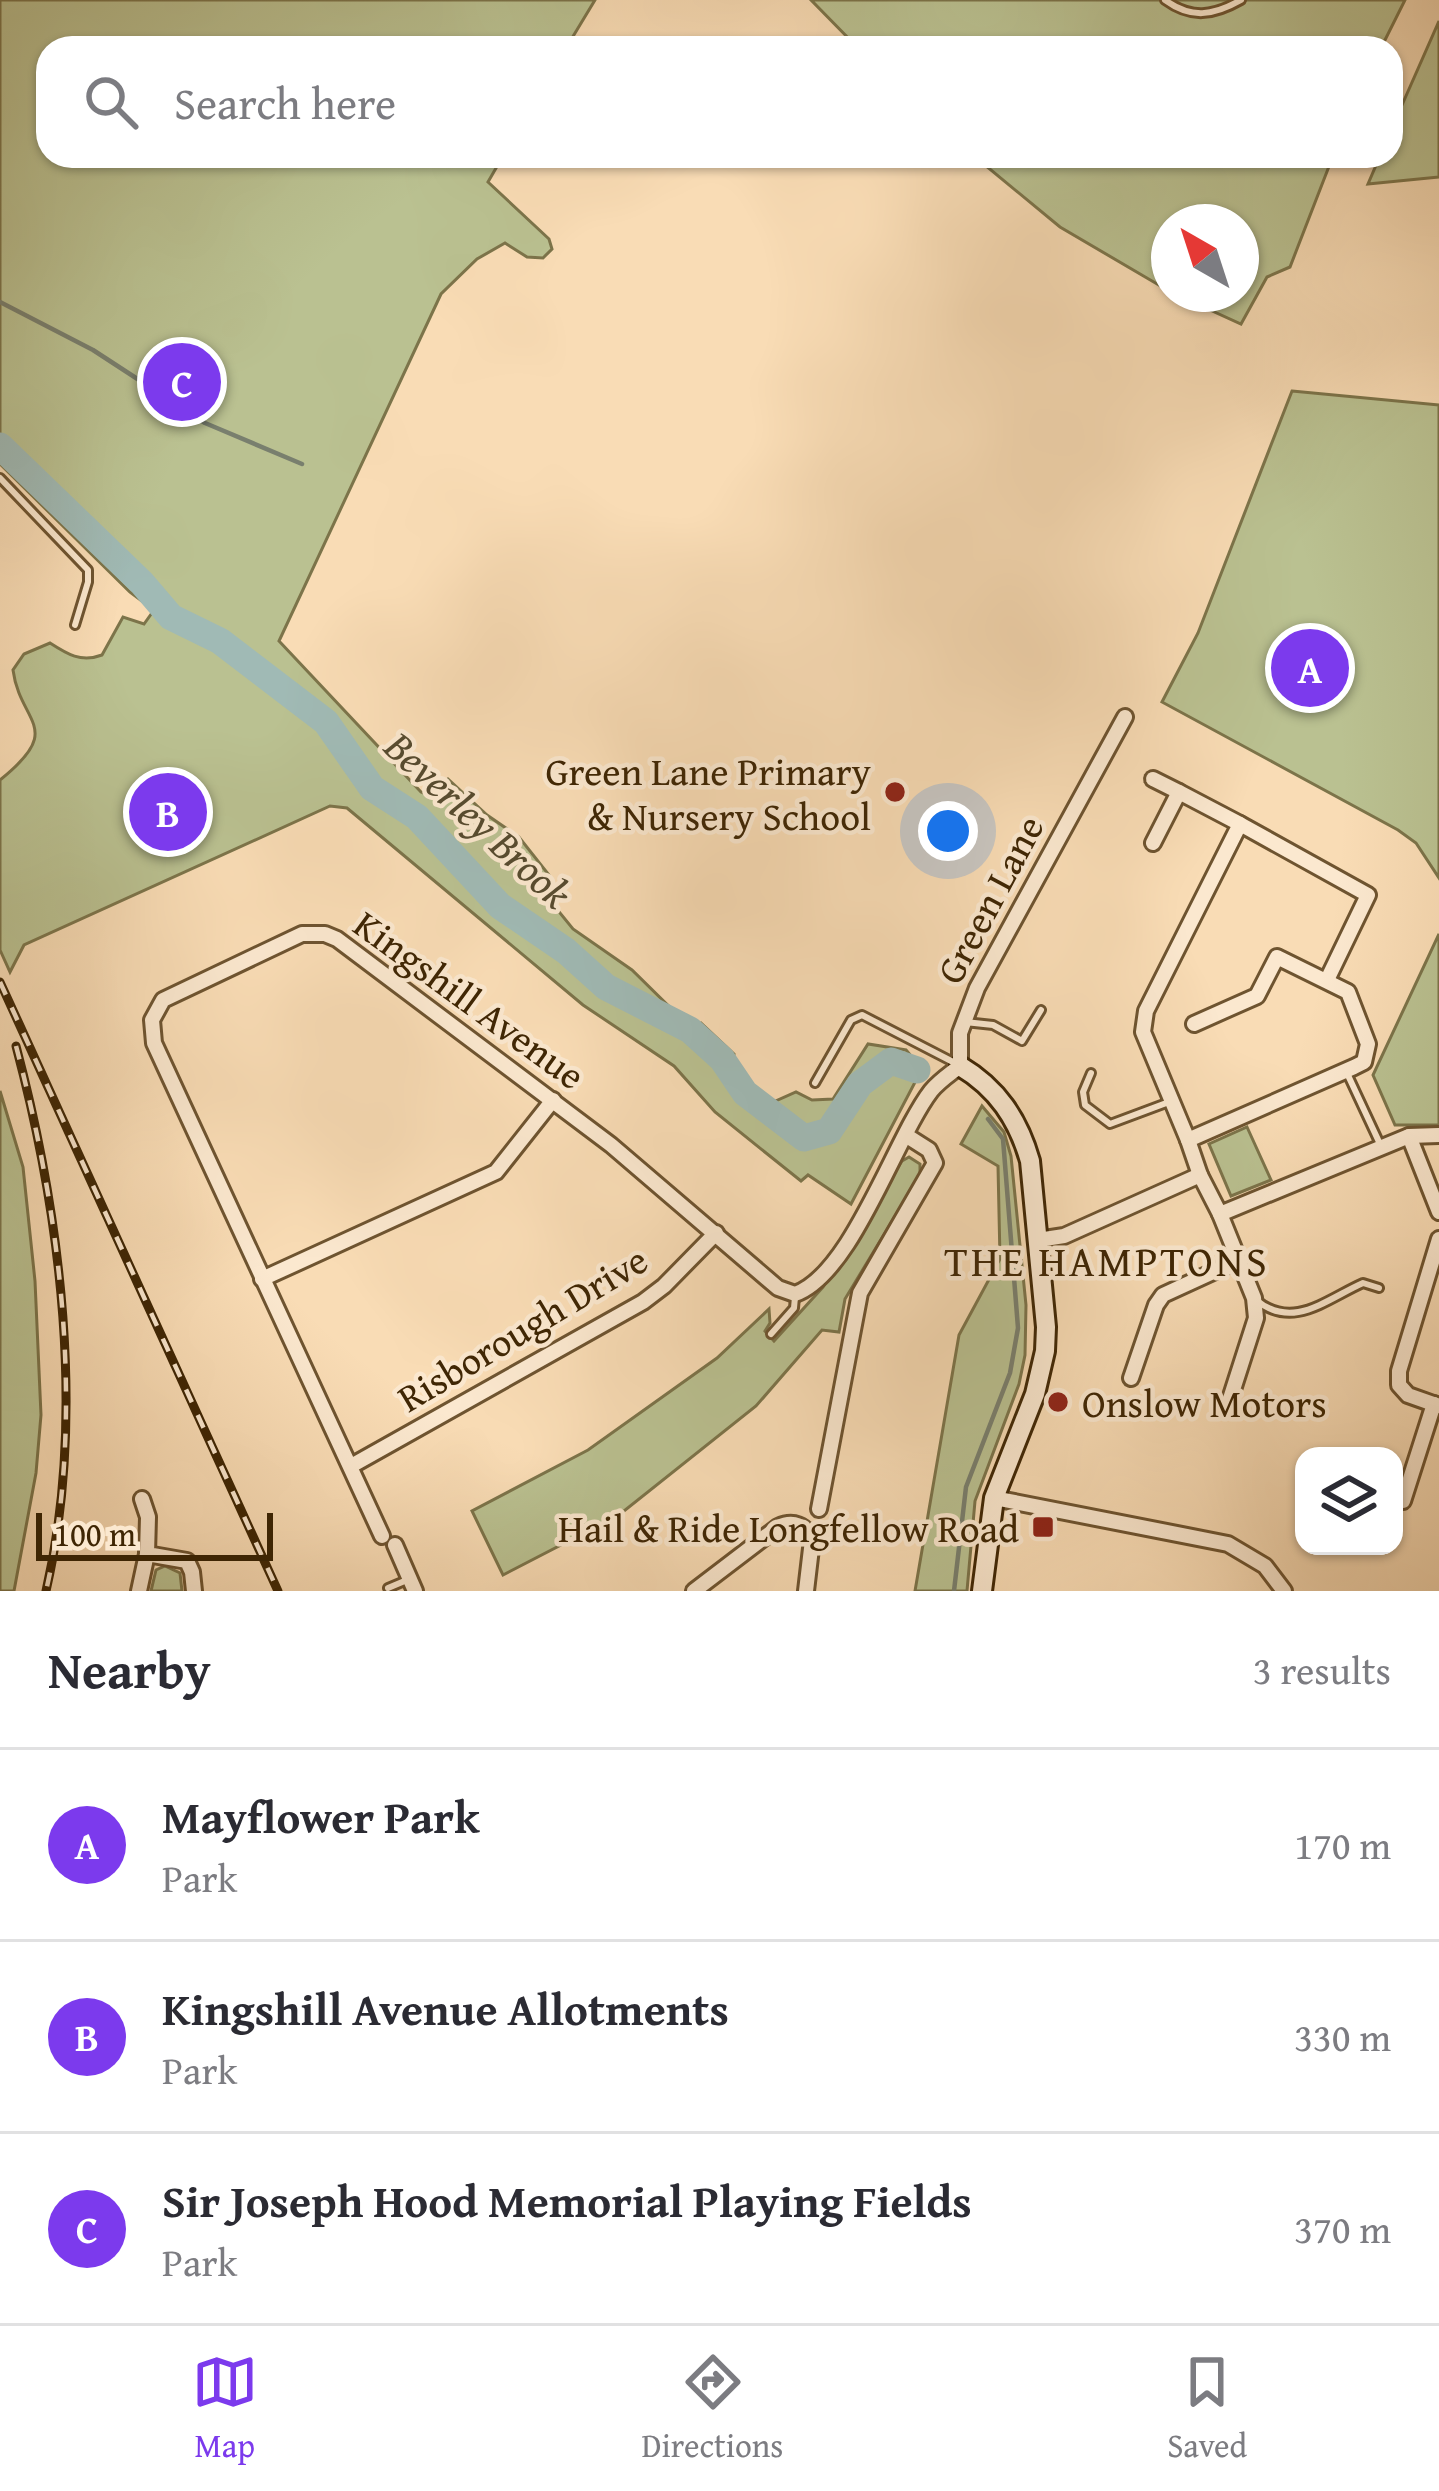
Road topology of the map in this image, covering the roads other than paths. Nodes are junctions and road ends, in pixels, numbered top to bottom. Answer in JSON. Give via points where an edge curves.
{"nodes":[{"id":1,"x":1165,"y":0,"type":"edge"},
{"id":2,"x":1241,"y":0,"type":"edge"},
{"id":3,"x":0,"y":478,"type":"edge"},
{"id":4,"x":75,"y":625,"type":"dead end"},
{"id":5,"x":1125,"y":717,"type":"dead end"},
{"id":6,"x":1153,"y":779,"type":"dead end"},
{"id":7,"x":1179,"y":792,"type":"junction"},
{"id":8,"x":1240,"y":824,"type":"junction"},
{"id":9,"x":1153,"y":843,"type":"dead end"},
{"id":10,"x":1328,"y":980,"type":"junction"},
{"id":11,"x":1041,"y":1010,"type":"dead end"},
{"id":12,"x":963,"y":1022,"type":"junction"},
{"id":13,"x":1194,"y":1024,"type":"dead end"},
{"id":14,"x":960,"y":1066,"type":"junction"},
{"id":15,"x":1346,"y":1071,"type":"junction"},
{"id":16,"x":1091,"y":1073,"type":"dead end"},
{"id":17,"x":814,"y":1083,"type":"dead end"},
{"id":18,"x":553,"y":1100,"type":"junction"},
{"id":19,"x":1172,"y":1101,"type":"junction"},
{"id":20,"x":907,"y":1136,"type":"junction"},
{"id":21,"x":1409,"y":1136,"type":"junction"},
{"id":22,"x":1439,"y":1136,"type":"edge"},
{"id":23,"x":1188,"y":1140,"type":"junction"},
{"id":24,"x":1381,"y":1148,"type":"junction"},
{"id":25,"x":1200,"y":1175,"type":"junction"},
{"id":26,"x":1439,"y":1212,"type":"edge"},
{"id":27,"x":1220,"y":1214,"type":"junction"},
{"id":28,"x":716,"y":1233,"type":"junction"},
{"id":29,"x":1038,"y":1240,"type":"junction"},
{"id":30,"x":1439,"y":1241,"type":"edge"},
{"id":31,"x":1237,"y":1261,"type":"junction"},
{"id":32,"x":262,"y":1279,"type":"junction"},
{"id":33,"x":1379,"y":1288,"type":"dead end"},
{"id":34,"x":795,"y":1294,"type":"junction"},
{"id":35,"x":1254,"y":1298,"type":"junction"},
{"id":36,"x":771,"y":1334,"type":"dead end"},
{"id":37,"x":1131,"y":1378,"type":"dead end"},
{"id":38,"x":1230,"y":1400,"type":"dead end"},
{"id":39,"x":1437,"y":1405,"type":"edge"},
{"id":40,"x":351,"y":1466,"type":"junction"},
{"id":41,"x":994,"y":1498,"type":"junction"},
{"id":42,"x":142,"y":1499,"type":"dead end"},
{"id":43,"x":1403,"y":1501,"type":"dead end"},
{"id":44,"x":819,"y":1509,"type":"dead end"},
{"id":45,"x":147,"y":1554,"type":"junction"},
{"id":46,"x":413,"y":1585,"type":"edge"},
{"id":47,"x":388,"y":1588,"type":"dead end"},
{"id":48,"x":139,"y":1591,"type":"edge"},
{"id":49,"x":194,"y":1591,"type":"edge"},
{"id":50,"x":694,"y":1591,"type":"edge"},
{"id":51,"x":806,"y":1591,"type":"edge"},
{"id":52,"x":982,"y":1591,"type":"edge"},
{"id":53,"x":1284,"y":1591,"type":"edge"}],
"edges":[{"from":1,"to":2,"type":"lane","via":[[1194,14]]},
{"from":3,"to":4,"type":"lane","via":[[88,570]]},
{"from":5,"to":12,"type":"street","name":"Green Lane"},
{"from":6,"to":7,"type":"street"},
{"from":7,"to":8,"type":"street"},
{"from":7,"to":9,"type":"street"},
{"from":8,"to":10,"type":"street","via":[[1368,895]]},
{"from":8,"to":19,"type":"street","via":[[1146,1011],[1143,1032]]},
{"from":10,"to":13,"type":"street","via":[[1277,957],[1257,996]]},
{"from":10,"to":15,"type":"street","via":[[1348,992],[1368,1044],[1364,1062]]},
{"from":11,"to":12,"type":"lane","via":[[1022,1041],[993,1024]]},
{"from":12,"to":14,"type":"street","name":"Green Lane"},
{"from":14,"to":17,"type":"lane","via":[[862,1016],[850,1020]]},
{"from":14,"to":20,"type":"street","via":[[929,1093]]},
{"from":14,"to":29,"type":"street","via":[[989,1087],[1019,1130]]},
{"from":15,"to":23,"type":"street"},
{"from":15,"to":24,"type":"lane"},
{"from":16,"to":19,"type":"lane","via":[[1085,1106],[1110,1124]]},
{"from":18,"to":28,"type":"street","name":"Kingshill Avenue"},
{"from":18,"to":32,"type":"street","via":[[496,1172]]},
{"from":18,"to":32,"type":"street","name":"Kingshill Avenue","via":[[325,934],[302,934],[171,994],[152,1020],[154,1043]]},
{"from":19,"to":23,"type":"street"},
{"from":20,"to":34,"type":"street","via":[[837,1254]]},
{"from":20,"to":44,"type":"street","via":[[934,1162],[860,1293]]},
{"from":21,"to":22,"type":"street"},
{"from":21,"to":24,"type":"street"},
{"from":21,"to":26,"type":"street"},
{"from":23,"to":25,"type":"street"},
{"from":24,"to":27,"type":"street"},
{"from":25,"to":27,"type":"street"},
{"from":25,"to":29,"type":"street"},
{"from":27,"to":31,"type":"street"},
{"from":28,"to":34,"type":"street","name":"Kingshill Avenue"},
{"from":28,"to":40,"type":"street","name":"Risborough Drive","via":[[643,1302]]},
{"from":29,"to":41,"type":"street","via":[[1045,1351]]},
{"from":30,"to":39,"type":"street","via":[[1399,1371],[1408,1394]]},
{"from":31,"to":35,"type":"street"},
{"from":31,"to":37,"type":"street","via":[[1163,1295]]},
{"from":32,"to":40,"type":"street","name":"Kingshill Avenue"},
{"from":33,"to":35,"type":"lane","via":[[1364,1283],[1291,1316],[1273,1314]]},
{"from":34,"to":36,"type":"lane","via":[[794,1308]]},
{"from":35,"to":38,"type":"street","via":[[1256,1318]]},
{"from":39,"to":43,"type":"street"},
{"from":40,"to":46,"type":"street","name":"Kingshill Avenue"},
{"from":41,"to":52,"type":"street"},
{"from":41,"to":53,"type":"street","via":[[1228,1544],[1265,1566]]},
{"from":42,"to":45,"type":"street"},
{"from":45,"to":48,"type":"street"},
{"from":45,"to":49,"type":"street","via":[[187,1561]]},
{"from":46,"to":47,"type":"lane"},
{"from":50,"to":51,"type":"street","via":[[793,1523],[809,1532],[813,1548]]}]}
